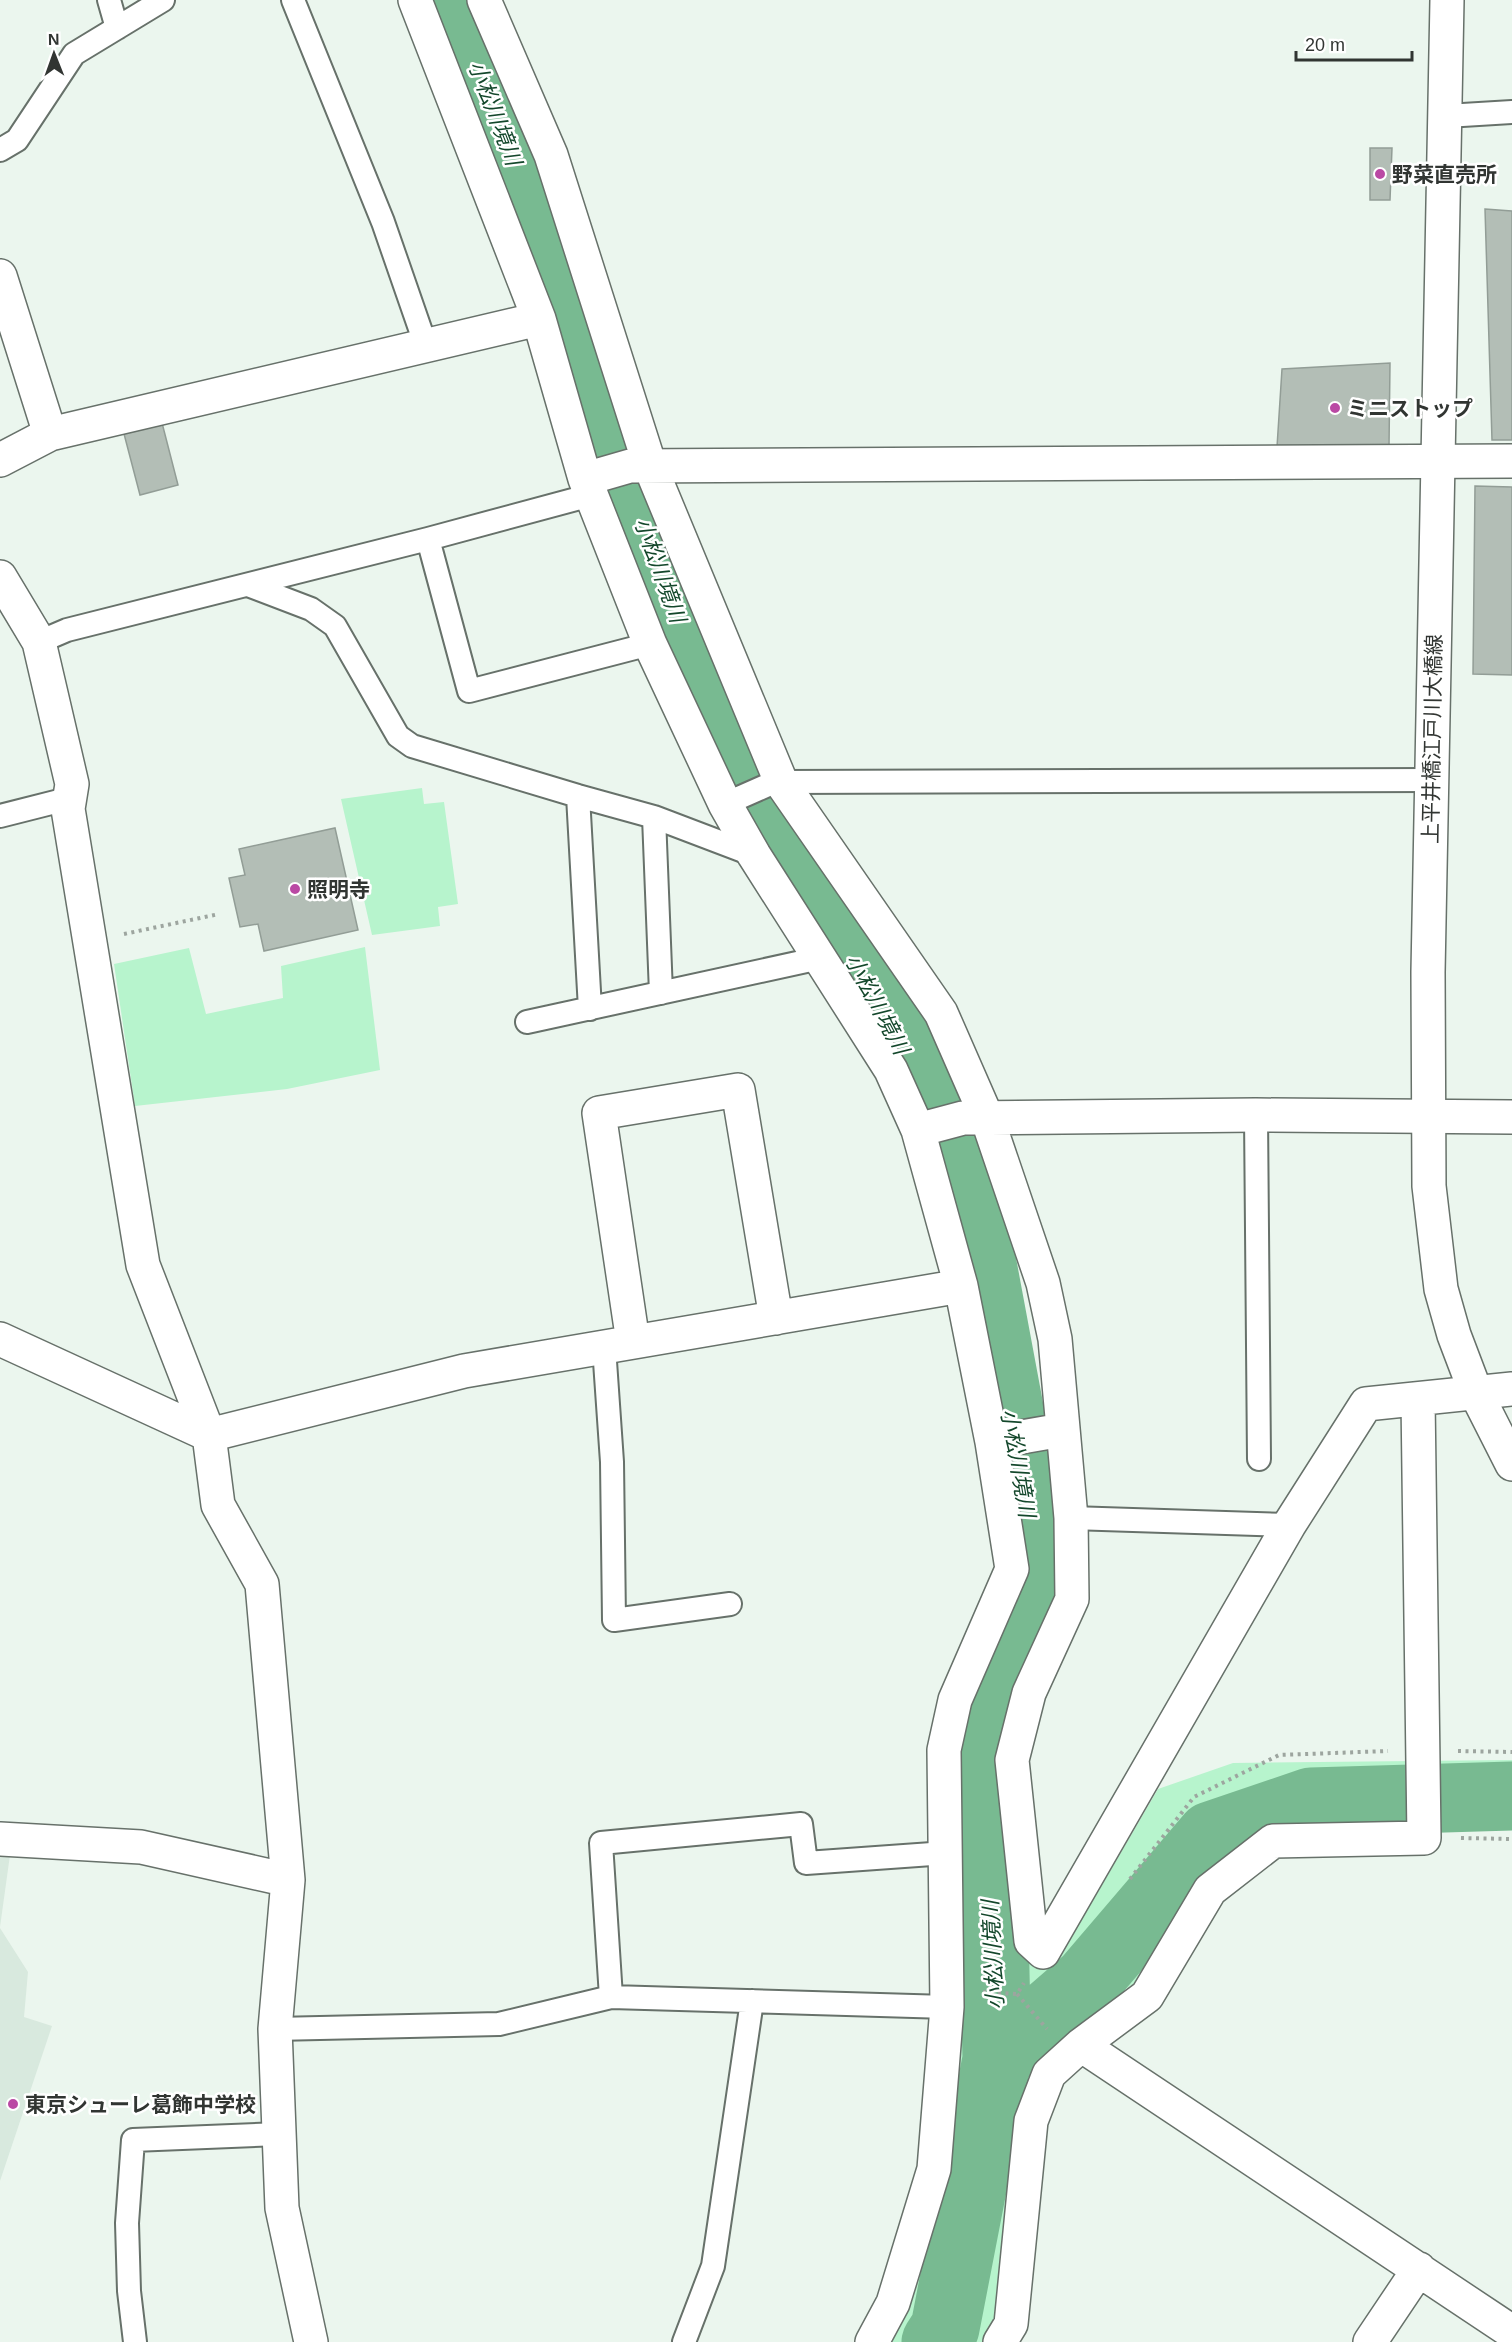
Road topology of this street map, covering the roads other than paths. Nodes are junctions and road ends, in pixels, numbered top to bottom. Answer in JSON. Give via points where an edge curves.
{"nodes":[{"id":1,"x":109,"y":0,"type":"edge"},
{"id":2,"x":163,"y":0,"type":"edge"},
{"id":3,"x":293,"y":0,"type":"edge"},
{"id":4,"x":415,"y":0,"type":"edge"},
{"id":5,"x":484,"y":0,"type":"edge"},
{"id":6,"x":1447,"y":0,"type":"edge"},
{"id":7,"x":117,"y":28,"type":"junction"},
{"id":8,"x":1512,"y":112,"type":"edge"},
{"id":9,"x":1446,"y":116,"type":"junction"},
{"id":10,"x":0,"y":150,"type":"edge"},
{"id":11,"x":0,"y":276,"type":"edge"},
{"id":12,"x":539,"y":319,"type":"junction"},
{"id":13,"x":426,"y":346,"type":"junction"},
{"id":14,"x":50,"y":434,"type":"junction"},
{"id":15,"x":0,"y":459,"type":"edge"},
{"id":16,"x":1438,"y":461,"type":"junction"},
{"id":17,"x":1512,"y":461,"type":"edge"},
{"id":18,"x":612,"y":476,"type":"junction"},
{"id":19,"x":428,"y":540,"type":"junction"},
{"id":20,"x":0,"y":577,"type":"edge"},
{"id":21,"x":249,"y":585,"type":"junction"},
{"id":22,"x":39,"y":642,"type":"junction"},
{"id":23,"x":650,"y":644,"type":"junction"},
{"id":24,"x":1431,"y":780,"type":"junction"},
{"id":25,"x":774,"y":783,"type":"junction"},
{"id":26,"x":578,"y":796,"type":"junction"},
{"id":27,"x":71,"y":798,"type":"junction"},
{"id":28,"x":731,"y":801,"type":"junction"},
{"id":29,"x":0,"y":816,"type":"edge"},
{"id":30,"x":654,"y":816,"type":"junction"},
{"id":31,"x":754,"y":855,"type":"junction"},
{"id":32,"x":820,"y":958,"type":"junction"},
{"id":33,"x":661,"y":993,"type":"junction"},
{"id":34,"x":590,"y":1009,"type":"junction"},
{"id":35,"x":527,"y":1022,"type":"dead end"},
{"id":36,"x":1256,"y":1115,"type":"junction"},
{"id":37,"x":1428,"y":1116,"type":"junction"},
{"id":38,"x":1512,"y":1117,"type":"edge"},
{"id":39,"x":975,"y":1118,"type":"junction"},
{"id":40,"x":918,"y":1130,"type":"junction"},
{"id":41,"x":961,"y":1286,"type":"junction"},
{"id":42,"x":776,"y":1318,"type":"junction"},
{"id":43,"x":0,"y":1339,"type":"edge"},
{"id":44,"x":619,"y":1345,"type":"junction"},
{"id":45,"x":1512,"y":1389,"type":"edge"},
{"id":46,"x":1476,"y":1393,"type":"junction"},
{"id":47,"x":1418,"y":1399,"type":"junction"},
{"id":48,"x":209,"y":1436,"type":"junction"},
{"id":49,"x":1025,"y":1436,"type":"junction"},
{"id":50,"x":1259,"y":1459,"type":"dead end"},
{"id":51,"x":1512,"y":1464,"type":"edge"},
{"id":52,"x":1071,"y":1518,"type":"junction"},
{"id":53,"x":1289,"y":1525,"type":"junction"},
{"id":54,"x":730,"y":1604,"type":"dead end"},
{"id":55,"x":0,"y":1839,"type":"edge"},
{"id":56,"x":945,"y":1853,"type":"junction"},
{"id":57,"x":288,"y":1880,"type":"junction"},
{"id":58,"x":611,"y":1997,"type":"junction"},
{"id":59,"x":752,"y":2001,"type":"junction"},
{"id":60,"x":947,"y":2007,"type":"junction"},
{"id":61,"x":275,"y":2029,"type":"junction"},
{"id":62,"x":1082,"y":2045,"type":"junction"},
{"id":63,"x":279,"y":2134,"type":"junction"},
{"id":64,"x":1419,"y":2270,"type":"junction"},
{"id":65,"x":1512,"y":2332,"type":"edge"},
{"id":66,"x":135,"y":2342,"type":"edge"},
{"id":67,"x":311,"y":2342,"type":"edge"},
{"id":68,"x":684,"y":2342,"type":"edge"},
{"id":69,"x":872,"y":2342,"type":"edge"},
{"id":70,"x":1000,"y":2342,"type":"edge"},
{"id":71,"x":1370,"y":2342,"type":"edge"}],
"edges":[{"from":1,"to":7,"type":"lane"},
{"from":2,"to":7,"type":"lane"},
{"from":3,"to":13,"type":"lane","via":[[382,222]]},
{"from":4,"to":12,"type":"street"},
{"from":5,"to":18,"type":"street","via":[[550,155]]},
{"from":6,"to":9,"type":"street","name":"上平井橋江戸川大橋線"},
{"from":7,"to":10,"type":"lane","via":[[74,54],[17,140]]},
{"from":8,"to":9,"type":"lane"},
{"from":9,"to":16,"type":"street","name":"上平井橋江戸川大橋線"},
{"from":11,"to":14,"type":"street"},
{"from":12,"to":13,"type":"street"},
{"from":12,"to":18,"type":"street"},
{"from":13,"to":14,"type":"street"},
{"from":14,"to":15,"type":"street"},
{"from":16,"to":17,"type":"street"},
{"from":16,"to":18,"type":"street"},
{"from":16,"to":24,"type":"street","name":"上平井橋江戸川大橋線"},
{"from":18,"to":19,"type":"lane"},
{"from":18,"to":23,"type":"street"},
{"from":18,"to":25,"type":"street"},
{"from":19,"to":21,"type":"lane"},
{"from":19,"to":23,"type":"lane","via":[[469,691]]},
{"from":20,"to":22,"type":"street"},
{"from":21,"to":22,"type":"lane","via":[[67,630]]},
{"from":21,"to":26,"type":"lane","via":[[310,609],[335,626],[398,736],[412,746]]},
{"from":22,"to":27,"type":"street","via":[[72,784]]},
{"from":23,"to":28,"type":"street"},
{"from":24,"to":25,"type":"lane"},
{"from":24,"to":37,"type":"street","name":"上平井橋江戸川大橋線"},
{"from":25,"to":28,"type":"lane"},
{"from":25,"to":39,"type":"street","via":[[941,1013]]},
{"from":26,"to":30,"type":"lane"},
{"from":26,"to":34,"type":"lane"},
{"from":27,"to":29,"type":"lane"},
{"from":27,"to":48,"type":"street","via":[[68,809],[143,1265]]},
{"from":28,"to":31,"type":"street"},
{"from":30,"to":31,"type":"lane"},
{"from":30,"to":33,"type":"lane"},
{"from":31,"to":32,"type":"street"},
{"from":32,"to":33,"type":"lane"},
{"from":32,"to":40,"type":"street","via":[[891,1070]]},
{"from":33,"to":34,"type":"lane"},
{"from":34,"to":35,"type":"lane"},
{"from":36,"to":37,"type":"street"},
{"from":36,"to":39,"type":"street"},
{"from":36,"to":50,"type":"lane"},
{"from":37,"to":38,"type":"street"},
{"from":37,"to":46,"type":"street","name":"上平井橋江戸川大橋線","via":[[1429,1186],[1441,1288]]},
{"from":39,"to":40,"type":"street"},
{"from":39,"to":49,"type":"street","via":[[1042,1283],[1054,1340]]},
{"from":40,"to":41,"type":"street"},
{"from":41,"to":42,"type":"street"},
{"from":41,"to":49,"type":"street"},
{"from":42,"to":44,"type":"street"},
{"from":42,"to":44,"type":"street","via":[[738,1090],[598,1113]]},
{"from":43,"to":48,"type":"street"},
{"from":44,"to":48,"type":"street","via":[[464,1371]]},
{"from":44,"to":54,"type":"lane","via":[[612,1462],[614,1620]]},
{"from":45,"to":46,"type":"street"},
{"from":46,"to":47,"type":"street"},
{"from":46,"to":51,"type":"street","name":"上平井橋江戸川大橋線"},
{"from":47,"to":53,"type":"street","via":[[1366,1404]]},
{"from":47,"to":62,"type":"street","via":[[1424,1826],[1273,1841],[1210,1890],[1147,1996]]},
{"from":48,"to":57,"type":"street","via":[[218,1505],[262,1584]]},
{"from":49,"to":52,"type":"street"},
{"from":49,"to":56,"type":"street","via":[[1012,1569],[955,1700],[944,1750]]},
{"from":52,"to":53,"type":"lane"},
{"from":52,"to":53,"type":"street","via":[[1072,1599],[1029,1693],[1012,1760],[1031,1941],[1043,1952]]},
{"from":55,"to":57,"type":"street","via":[[141,1847]]},
{"from":56,"to":58,"type":"lane","via":[[806,1863],[801,1824],[601,1843]]},
{"from":56,"to":60,"type":"street"},
{"from":57,"to":61,"type":"street"},
{"from":58,"to":59,"type":"lane"},
{"from":58,"to":61,"type":"lane","via":[[499,2024]]},
{"from":59,"to":60,"type":"lane"},
{"from":59,"to":68,"type":"lane","via":[[713,2266]]},
{"from":60,"to":69,"type":"street","via":[[934,2169],[893,2303]]},
{"from":61,"to":63,"type":"street"},
{"from":62,"to":64,"type":"street"},
{"from":62,"to":70,"type":"street","via":[[1049,2074],[1031,2121],[1011,2324]]},
{"from":63,"to":66,"type":"lane","via":[[133,2140],[127,2223]]},
{"from":63,"to":67,"type":"street","via":[[282,2208]]},
{"from":64,"to":65,"type":"street"},
{"from":64,"to":71,"type":"street"}]}
